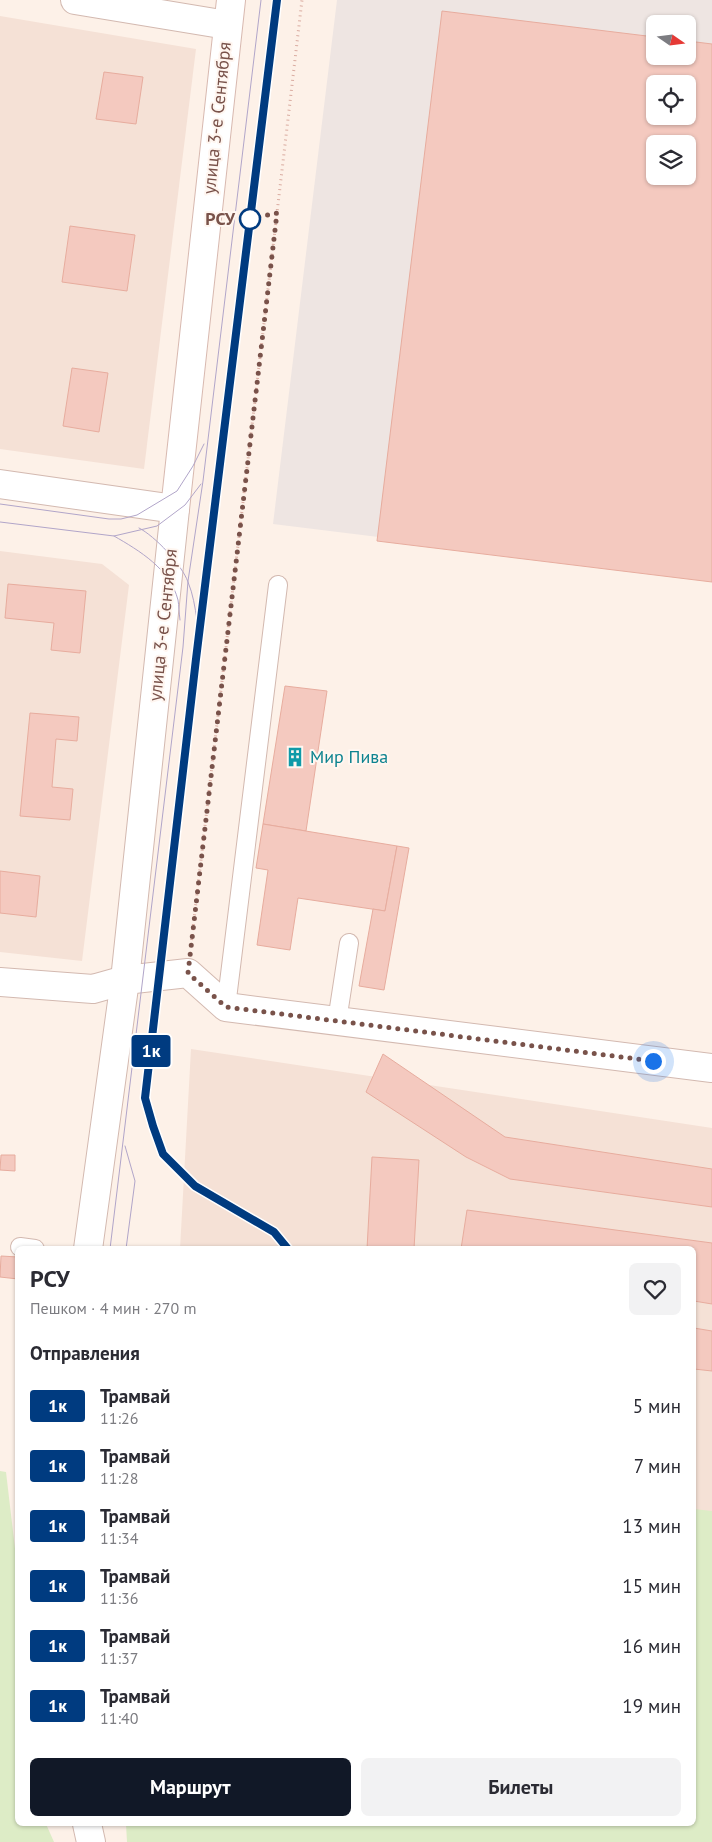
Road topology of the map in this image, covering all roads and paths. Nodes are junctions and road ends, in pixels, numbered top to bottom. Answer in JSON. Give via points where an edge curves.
{"nodes":[{"id":1,"x":75,"y":0,"type":"edge"},
{"id":2,"x":302,"y":0,"type":"edge"},
{"id":3,"x":229,"y":13,"type":"edge"},
{"id":4,"x":0,"y":484,"type":"edge"},
{"id":5,"x":175,"y":509,"type":"junction"},
{"id":6,"x":278,"y":585,"type":"dead end"},
{"id":7,"x":349,"y":943,"type":"dead end"},
{"id":8,"x":188,"y":973,"type":"junction"},
{"id":9,"x":125,"y":980,"type":"junction"},
{"id":10,"x":0,"y":982,"type":"edge"},
{"id":11,"x":226,"y":1007,"type":"junction"},
{"id":12,"x":338,"y":1021,"type":"junction"},
{"id":13,"x":712,"y":1068,"type":"edge"},
{"id":14,"x":88,"y":1246,"type":"edge"},
{"id":15,"x":88,"y":1826,"type":"edge"},
{"id":16,"x":91,"y":1842,"type":"edge"}],
"edges":[{"from":1,"to":3,"type":"street"},
{"from":2,"to":8,"type":"path"},
{"from":3,"to":5,"type":"street","name":"улица 3-е Сентября"},
{"from":4,"to":5,"type":"street"},
{"from":5,"to":9,"type":"street","name":"улица 3-е Сентября"},
{"from":6,"to":11,"type":"lane"},
{"from":7,"to":12,"type":"lane"},
{"from":8,"to":9,"type":"street"},
{"from":8,"to":11,"type":"street"},
{"from":9,"to":10,"type":"street","via":[[93,989]]},
{"from":9,"to":14,"type":"street","name":"улица 3-е Сентября"},
{"from":11,"to":12,"type":"street"},
{"from":12,"to":13,"type":"street"},
{"from":15,"to":16,"type":"street"}]}
